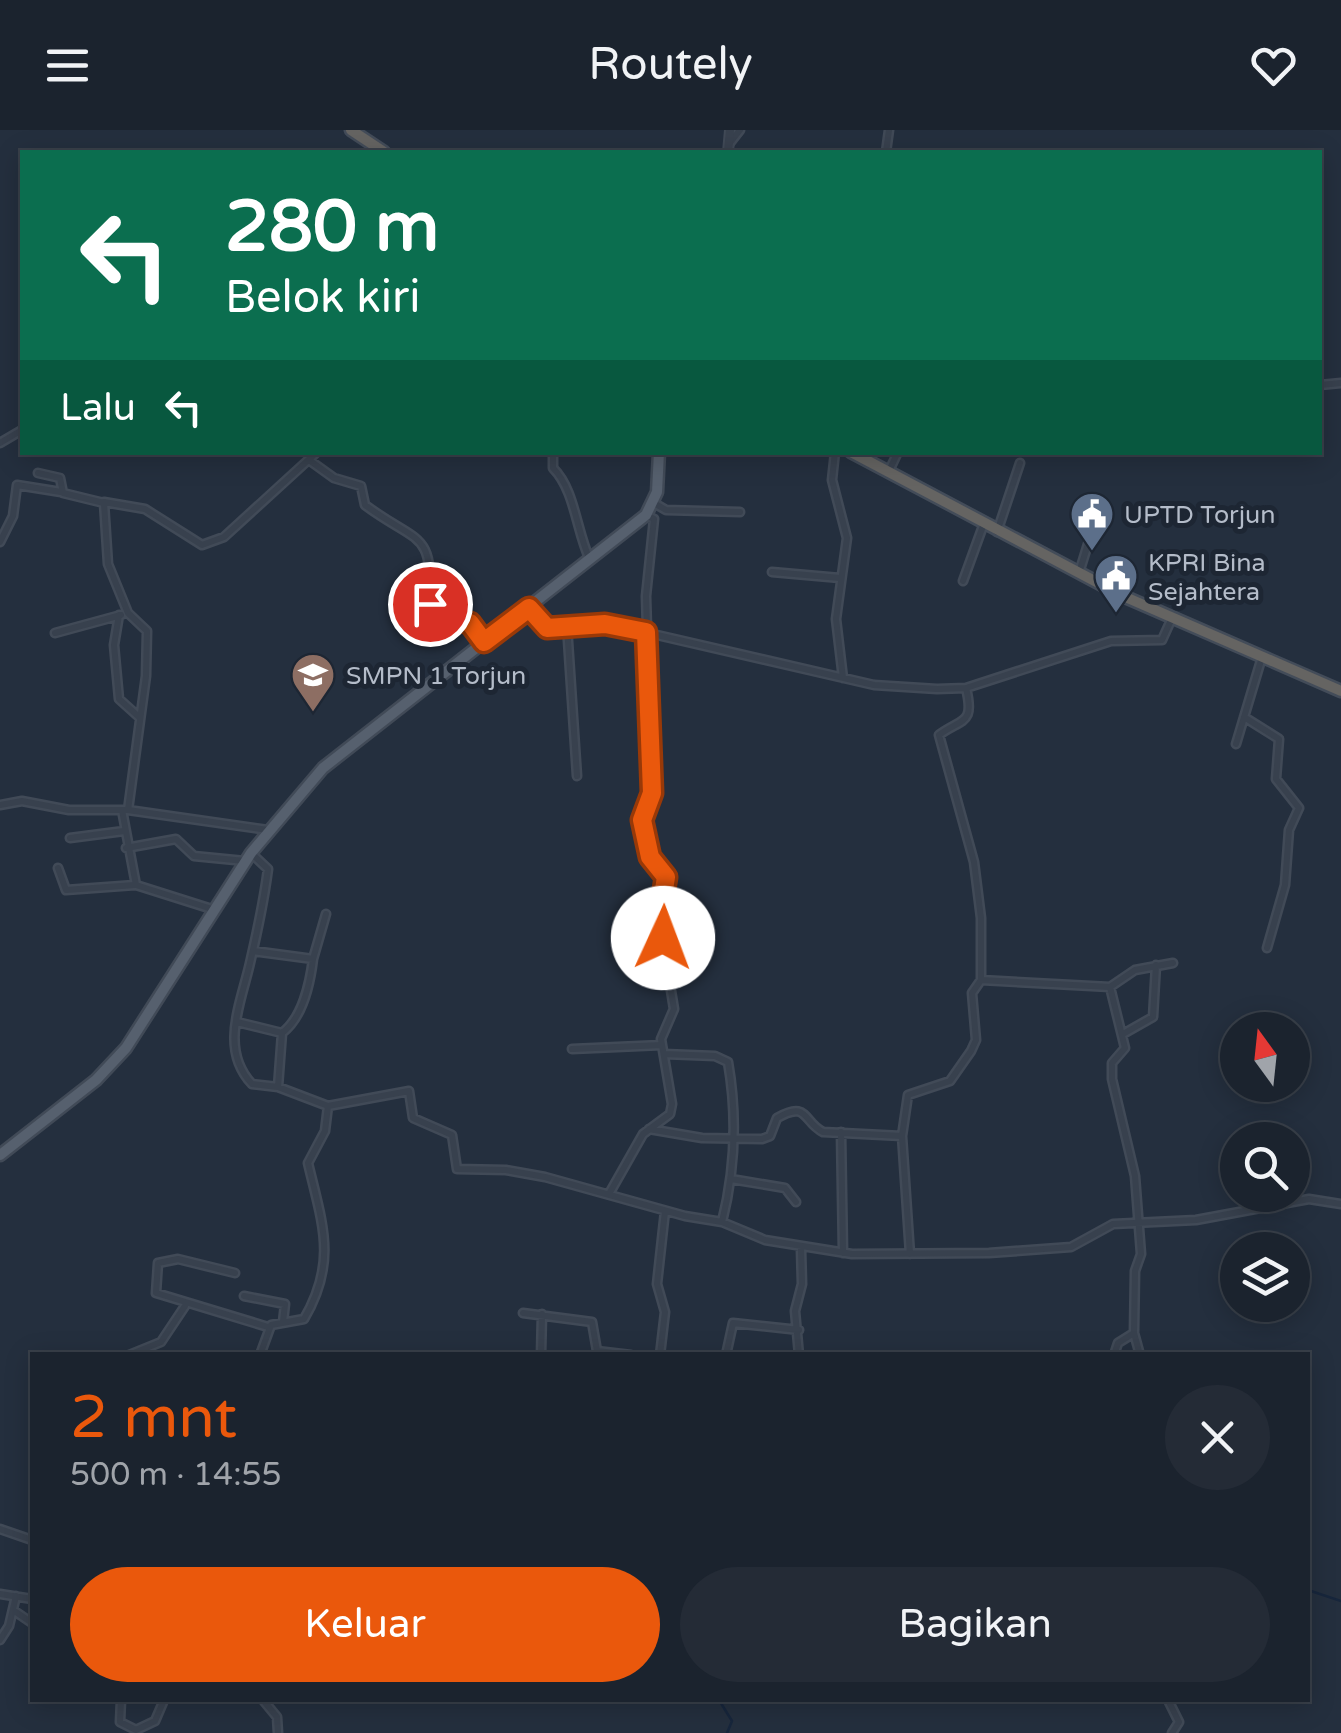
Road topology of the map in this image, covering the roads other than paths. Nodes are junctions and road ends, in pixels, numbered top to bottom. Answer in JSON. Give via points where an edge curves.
{"nodes":[{"id":1,"x":352,"y":130,"type":"edge"},
{"id":2,"x":730,"y":130,"type":"edge"},
{"id":3,"x":740,"y":130,"type":"edge"},
{"id":4,"x":729,"y":148,"type":"edge"},
{"id":5,"x":381,"y":150,"type":"edge"},
{"id":6,"x":314,"y":455,"type":"edge"},
{"id":7,"x":552,"y":455,"type":"edge"},
{"id":8,"x":659,"y":455,"type":"edge"},
{"id":9,"x":835,"y":455,"type":"edge"},
{"id":10,"x":857,"y":455,"type":"edge"},
{"id":11,"x":896,"y":455,"type":"edge"},
{"id":12,"x":309,"y":460,"type":"junction"},
{"id":13,"x":1020,"y":463,"type":"dead end"},
{"id":14,"x":888,"y":472,"type":"junction"},
{"id":15,"x":38,"y":473,"type":"dead end"},
{"id":16,"x":62,"y":492,"type":"junction"},
{"id":17,"x":102,"y":501,"type":"junction"},
{"id":18,"x":654,"y":503,"type":"junction"},
{"id":19,"x":740,"y":512,"type":"dead end"},
{"id":20,"x":646,"y":515,"type":"junction"},
{"id":21,"x":1096,"y":518,"type":"dead end"},
{"id":22,"x":983,"y":526,"type":"junction"},
{"id":23,"x":996,"y":533,"type":"junction"},
{"id":24,"x":0,"y":542,"type":"edge"},
{"id":25,"x":591,"y":561,"type":"junction"},
{"id":26,"x":772,"y":572,"type":"dead end"},
{"id":27,"x":1078,"y":574,"type":"junction"},
{"id":28,"x":840,"y":578,"type":"junction"},
{"id":29,"x":963,"y":580,"type":"dead end"},
{"id":30,"x":529,"y":608,"type":"junction"},
{"id":31,"x":128,"y":613,"type":"junction"},
{"id":32,"x":119,"y":615,"type":"junction"},
{"id":33,"x":1172,"y":618,"type":"junction"},
{"id":34,"x":566,"y":626,"type":"junction"},
{"id":35,"x":646,"y":632,"type":"junction"},
{"id":36,"x":54,"y":633,"type":"dead end"},
{"id":37,"x":484,"y":642,"type":"junction"},
{"id":38,"x":1262,"y":657,"type":"junction"},
{"id":39,"x":843,"y":678,"type":"junction"},
{"id":40,"x":966,"y":688,"type":"junction"},
{"id":41,"x":1341,"y":691,"type":"edge"},
{"id":42,"x":139,"y":717,"type":"junction"},
{"id":43,"x":1244,"y":717,"type":"junction"},
{"id":44,"x":1236,"y":744,"type":"dead end"},
{"id":45,"x":578,"y":776,"type":"dead end"},
{"id":46,"x":0,"y":804,"type":"edge"},
{"id":47,"x":125,"y":810,"type":"junction"},
{"id":48,"x":268,"y":830,"type":"junction"},
{"id":49,"x":124,"y":832,"type":"junction"},
{"id":50,"x":70,"y":838,"type":"dead end"},
{"id":51,"x":126,"y":848,"type":"junction"},
{"id":52,"x":249,"y":857,"type":"junction"},
{"id":53,"x":58,"y":868,"type":"dead end"},
{"id":54,"x":136,"y":885,"type":"junction"},
{"id":55,"x":216,"y":910,"type":"junction"},
{"id":56,"x":326,"y":914,"type":"dead end"},
{"id":57,"x":1267,"y":948,"type":"dead end"},
{"id":58,"x":253,"y":951,"type":"junction"},
{"id":59,"x":313,"y":959,"type":"junction"},
{"id":60,"x":1173,"y":962,"type":"dead end"},
{"id":61,"x":1156,"y":965,"type":"junction"},
{"id":62,"x":981,"y":980,"type":"junction"},
{"id":63,"x":1110,"y":988,"type":"junction"},
{"id":64,"x":236,"y":1022,"type":"junction"},
{"id":65,"x":282,"y":1033,"type":"junction"},
{"id":66,"x":1123,"y":1034,"type":"junction"},
{"id":67,"x":663,"y":1049,"type":"junction"},
{"id":68,"x":572,"y":1050,"type":"dead end"},
{"id":69,"x":278,"y":1086,"type":"junction"},
{"id":70,"x":328,"y":1106,"type":"junction"},
{"id":71,"x":648,"y":1128,"type":"junction"},
{"id":72,"x":841,"y":1132,"type":"junction"},
{"id":73,"x":902,"y":1136,"type":"junction"},
{"id":74,"x":731,"y":1140,"type":"junction"},
{"id":75,"x":0,"y":1155,"type":"edge"},
{"id":76,"x":731,"y":1179,"type":"junction"},
{"id":77,"x":609,"y":1194,"type":"junction"},
{"id":78,"x":796,"y":1202,"type":"dead end"},
{"id":79,"x":1341,"y":1204,"type":"edge"},
{"id":80,"x":664,"y":1211,"type":"junction"},
{"id":81,"x":722,"y":1222,"type":"junction"},
{"id":82,"x":1136,"y":1225,"type":"junction"},
{"id":83,"x":801,"y":1249,"type":"junction"},
{"id":84,"x":844,"y":1253,"type":"junction"},
{"id":85,"x":910,"y":1254,"type":"junction"},
{"id":86,"x":235,"y":1273,"type":"dead end"},
{"id":87,"x":244,"y":1296,"type":"dead end"},
{"id":88,"x":186,"y":1305,"type":"junction"},
{"id":89,"x":522,"y":1312,"type":"dead end"},
{"id":90,"x":542,"y":1314,"type":"junction"},
{"id":91,"x":283,"y":1322,"type":"junction"},
{"id":92,"x":268,"y":1327,"type":"junction"},
{"id":93,"x":800,"y":1330,"type":"junction"},
{"id":94,"x":1134,"y":1333,"type":"junction"},
{"id":95,"x":136,"y":1352,"type":"edge"},
{"id":96,"x":261,"y":1352,"type":"edge"},
{"id":97,"x":541,"y":1352,"type":"edge"},
{"id":98,"x":611,"y":1352,"type":"edge"},
{"id":99,"x":660,"y":1352,"type":"edge"},
{"id":100,"x":727,"y":1352,"type":"edge"},
{"id":101,"x":800,"y":1352,"type":"edge"},
{"id":102,"x":1115,"y":1352,"type":"edge"},
{"id":103,"x":1139,"y":1352,"type":"edge"},
{"id":104,"x":0,"y":1530,"type":"edge"},
{"id":105,"x":30,"y":1539,"type":"edge"},
{"id":106,"x":0,"y":1594,"type":"edge"},
{"id":107,"x":16,"y":1596,"type":"junction"},
{"id":108,"x":30,"y":1599,"type":"edge"},
{"id":109,"x":13,"y":1610,"type":"junction"},
{"id":110,"x":30,"y":1622,"type":"edge"},
{"id":111,"x":0,"y":1640,"type":"edge"},
{"id":112,"x":121,"y":1702,"type":"edge"},
{"id":113,"x":163,"y":1702,"type":"edge"},
{"id":114,"x":264,"y":1702,"type":"edge"},
{"id":115,"x":1169,"y":1702,"type":"edge"},
{"id":116,"x":278,"y":1733,"type":"edge"},
{"id":117,"x":1172,"y":1733,"type":"edge"}],
"edges":[{"from":1,"to":5,"type":"highway"},
{"from":2,"to":4,"type":"street"},
{"from":3,"to":4,"type":"street"},
{"from":6,"to":12,"type":"street"},
{"from":7,"to":25,"type":"street"},
{"from":8,"to":18,"type":"main road"},
{"from":9,"to":28,"type":"street","via":[[832,480],[847,538]]},
{"from":10,"to":14,"type":"highway"},
{"from":11,"to":14,"type":"street"},
{"from":12,"to":17,"type":"street","via":[[224,538],[202,545],[146,509]]},
{"from":12,"to":37,"type":"street","via":[[361,486],[365,505],[419,541],[432,557],[430,604],[442,616],[470,623]]},
{"from":13,"to":23,"type":"street"},
{"from":14,"to":22,"type":"highway"},
{"from":15,"to":16,"type":"street","via":[[60,478]]},
{"from":16,"to":17,"type":"street"},
{"from":16,"to":24,"type":"street","via":[[18,485]]},
{"from":17,"to":31,"type":"street","via":[[106,556]]},
{"from":18,"to":19,"type":"street","via":[[666,510]]},
{"from":18,"to":20,"type":"main road"},
{"from":20,"to":25,"type":"main road"},
{"from":20,"to":35,"type":"street","via":[[654,518]]},
{"from":21,"to":27,"type":"street"},
{"from":22,"to":23,"type":"highway"},
{"from":22,"to":29,"type":"street"},
{"from":23,"to":27,"type":"highway"},
{"from":25,"to":30,"type":"main road"},
{"from":26,"to":28,"type":"street"},
{"from":27,"to":33,"type":"highway"},
{"from":28,"to":39,"type":"street","via":[[836,619]]},
{"from":30,"to":34,"type":"street","via":[[547,628]]},
{"from":30,"to":37,"type":"main road"},
{"from":31,"to":32,"type":"street"},
{"from":31,"to":42,"type":"street","via":[[147,630]]},
{"from":32,"to":36,"type":"street"},
{"from":32,"to":42,"type":"street","via":[[119,699]]},
{"from":33,"to":38,"type":"highway"},
{"from":33,"to":40,"type":"street","via":[[1162,640],[1111,641]]},
{"from":34,"to":35,"type":"street"},
{"from":34,"to":45,"type":"street"},
{"from":35,"to":39,"type":"street"},
{"from":35,"to":67,"type":"street","via":[[652,793],[642,820],[650,857],[666,877],[660,924],[674,1008]]},
{"from":37,"to":48,"type":"main road","via":[[323,768]]},
{"from":38,"to":41,"type":"highway"},
{"from":38,"to":43,"type":"street"},
{"from":39,"to":40,"type":"street","via":[[904,688]]},
{"from":40,"to":62,"type":"street","via":[[966,718],[939,735],[974,862]]},
{"from":42,"to":47,"type":"street"},
{"from":43,"to":44,"type":"street"},
{"from":43,"to":57,"type":"street","via":[[1279,738],[1274,774],[1299,808]]},
{"from":46,"to":47,"type":"street"},
{"from":47,"to":48,"type":"street"},
{"from":47,"to":49,"type":"street"},
{"from":48,"to":52,"type":"main road"},
{"from":49,"to":50,"type":"street"},
{"from":49,"to":51,"type":"street"},
{"from":51,"to":52,"type":"street","via":[[176,839],[189,854]]},
{"from":51,"to":54,"type":"street"},
{"from":52,"to":55,"type":"main road"},
{"from":52,"to":58,"type":"street","via":[[268,869]]},
{"from":53,"to":54,"type":"street","via":[[66,890]]},
{"from":54,"to":55,"type":"street"},
{"from":55,"to":75,"type":"main road","via":[[126,1048]]},
{"from":56,"to":59,"type":"street"},
{"from":58,"to":59,"type":"street"},
{"from":58,"to":64,"type":"street"},
{"from":59,"to":65,"type":"street","via":[[303,1001]]},
{"from":60,"to":61,"type":"street"},
{"from":61,"to":63,"type":"street","via":[[1128,973]]},
{"from":61,"to":66,"type":"street","via":[[1152,1018]]},
{"from":62,"to":63,"type":"street"},
{"from":62,"to":73,"type":"street","via":[[972,992],[973,1047],[950,1082],[908,1095]]},
{"from":63,"to":66,"type":"street"},
{"from":64,"to":65,"type":"street"},
{"from":64,"to":69,"type":"street","via":[[241,1071],[252,1084]]},
{"from":65,"to":69,"type":"street"},
{"from":66,"to":82,"type":"street","via":[[1125,1053],[1114,1058],[1112,1079],[1135,1176]]},
{"from":67,"to":68,"type":"street"},
{"from":67,"to":71,"type":"street","via":[[671,1110]]},
{"from":67,"to":74,"type":"street","via":[[728,1062],[735,1108]]},
{"from":69,"to":70,"type":"street"},
{"from":70,"to":77,"type":"street","via":[[410,1091],[413,1118],[450,1134],[457,1169],[506,1170]]},
{"from":70,"to":91,"type":"street","via":[[325,1132],[308,1164],[326,1258],[304,1318]]},
{"from":71,"to":74,"type":"street"},
{"from":71,"to":77,"type":"street"},
{"from":72,"to":73,"type":"street"},
{"from":72,"to":74,"type":"street","via":[[818,1130],[810,1116],[796,1111],[777,1118],[770,1136]]},
{"from":72,"to":84,"type":"street"},
{"from":73,"to":85,"type":"street"},
{"from":74,"to":76,"type":"street"},
{"from":76,"to":78,"type":"street","via":[[784,1188]]},
{"from":76,"to":81,"type":"street"},
{"from":77,"to":80,"type":"street"},
{"from":79,"to":82,"type":"street","via":[[1309,1199]]},
{"from":80,"to":81,"type":"street"},
{"from":80,"to":99,"type":"street","via":[[657,1284],[665,1312]]},
{"from":81,"to":83,"type":"street"},
{"from":82,"to":85,"type":"street","via":[[1101,1228],[1078,1246]]},
{"from":82,"to":94,"type":"street","via":[[1141,1254]]},
{"from":83,"to":84,"type":"street"},
{"from":83,"to":93,"type":"street","via":[[794,1311]]},
{"from":84,"to":85,"type":"street"},
{"from":86,"to":88,"type":"street","via":[[178,1259],[158,1262],[156,1293]]},
{"from":87,"to":91,"type":"street","via":[[285,1304]]},
{"from":88,"to":92,"type":"street"},
{"from":88,"to":95,"type":"street","via":[[161,1342]]},
{"from":89,"to":90,"type":"street"},
{"from":90,"to":97,"type":"street"},
{"from":90,"to":98,"type":"street","via":[[592,1322],[597,1350]]},
{"from":91,"to":92,"type":"street"},
{"from":92,"to":96,"type":"street"},
{"from":93,"to":100,"type":"street","via":[[733,1323]]},
{"from":93,"to":101,"type":"street"},
{"from":94,"to":102,"type":"street"},
{"from":94,"to":103,"type":"street"},
{"from":104,"to":105,"type":"street"},
{"from":106,"to":107,"type":"street"},
{"from":107,"to":108,"type":"street"},
{"from":107,"to":109,"type":"street"},
{"from":109,"to":110,"type":"street"},
{"from":109,"to":111,"type":"street"},
{"from":112,"to":113,"type":"street","via":[[120,1722],[136,1730],[155,1721]]},
{"from":114,"to":116,"type":"street","via":[[277,1717]]},
{"from":115,"to":117,"type":"street","via":[[1179,1722]]}]}
